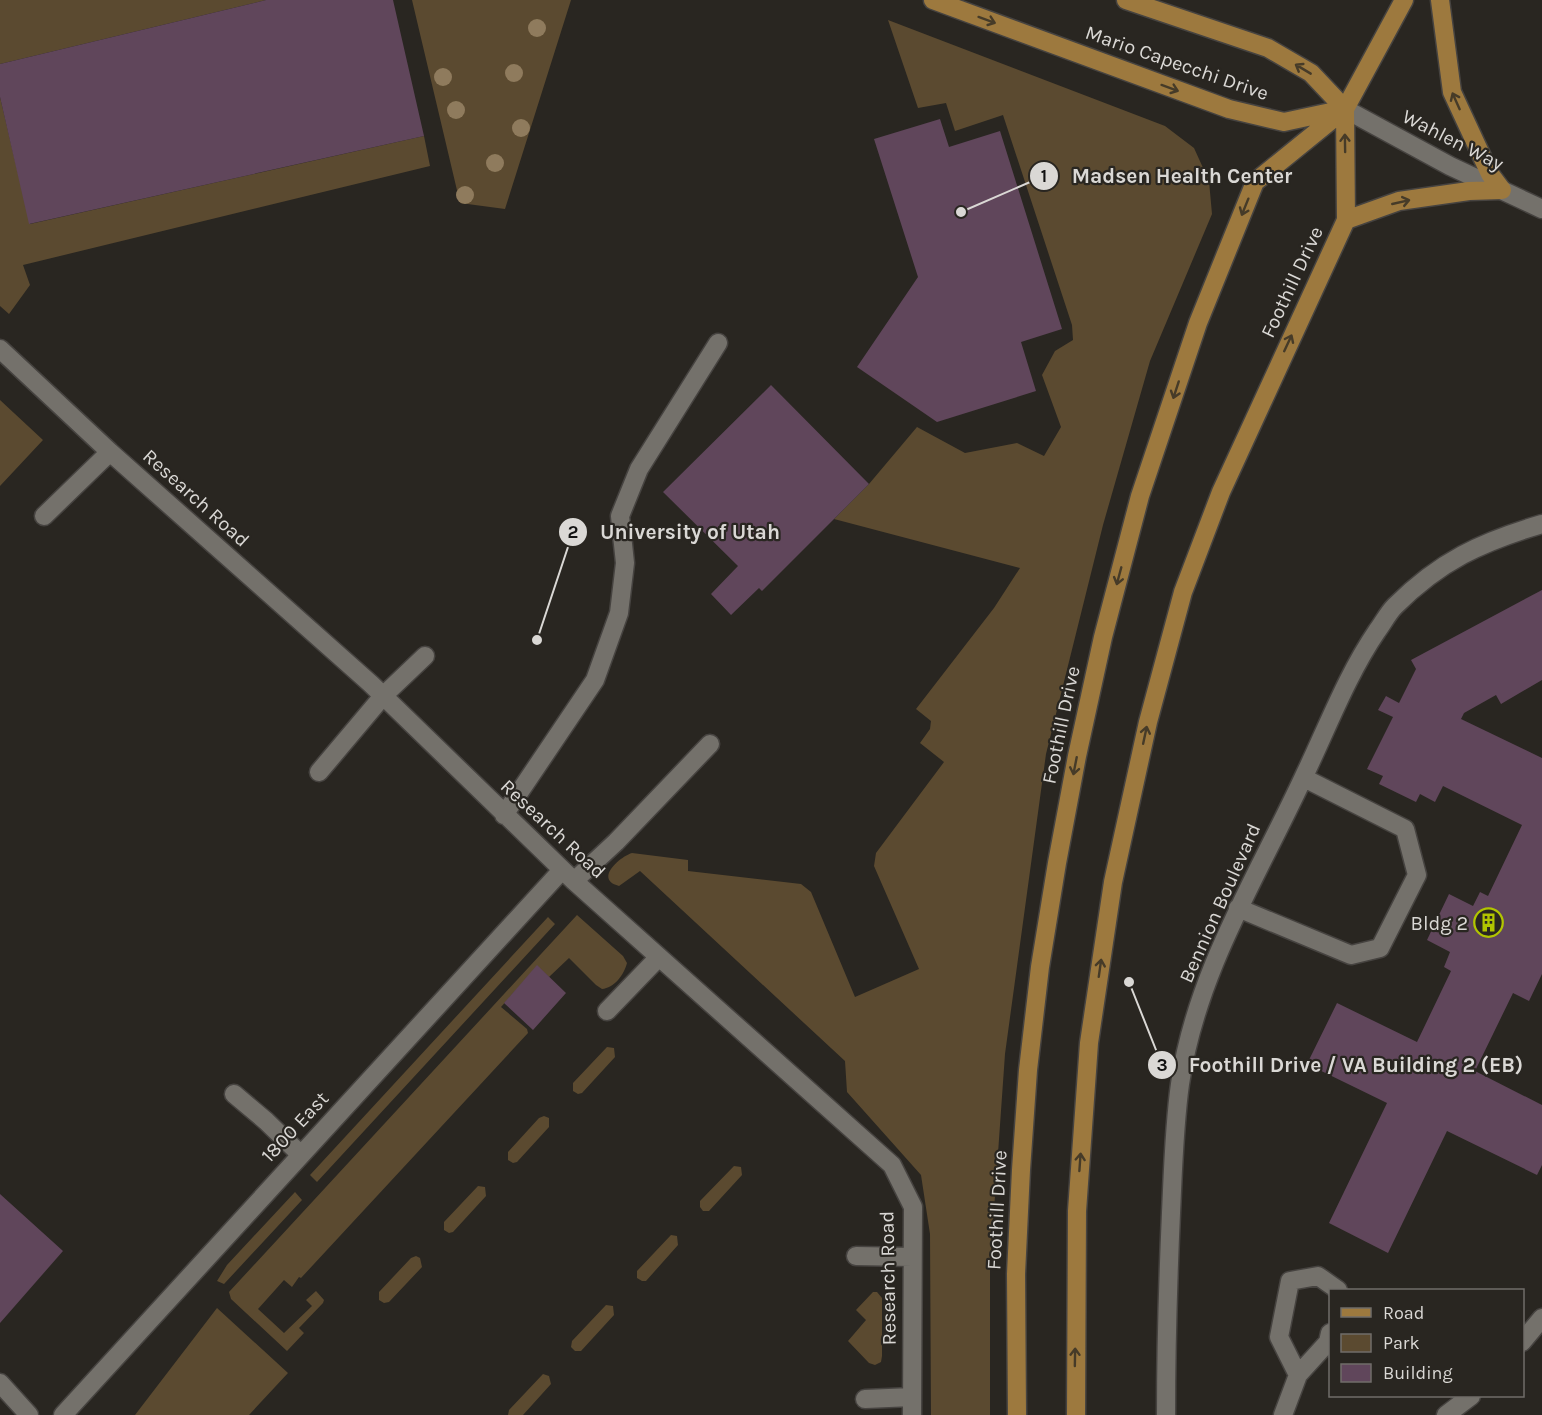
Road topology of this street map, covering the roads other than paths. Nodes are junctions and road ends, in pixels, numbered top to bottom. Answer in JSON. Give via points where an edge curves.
{"nodes":[{"id":1,"x":933,"y":0,"type":"edge"},
{"id":2,"x":1126,"y":0,"type":"edge"},
{"id":3,"x":1404,"y":0,"type":"edge"},
{"id":4,"x":1440,"y":0,"type":"edge"},
{"id":5,"x":1345,"y":109,"type":"junction"},
{"id":6,"x":1502,"y":190,"type":"junction"},
{"id":7,"x":1542,"y":209,"type":"edge"},
{"id":8,"x":1346,"y":220,"type":"junction"},
{"id":9,"x":718,"y":343,"type":"dead end"},
{"id":10,"x":0,"y":349,"type":"edge"},
{"id":11,"x":110,"y":452,"type":"junction"},
{"id":12,"x":44,"y":516,"type":"dead end"},
{"id":13,"x":1542,"y":524,"type":"edge"},
{"id":14,"x":425,"y":656,"type":"dead end"},
{"id":15,"x":383,"y":696,"type":"junction"},
{"id":16,"x":710,"y":744,"type":"dead end"},
{"id":17,"x":319,"y":772,"type":"dead end"},
{"id":18,"x":1304,"y":778,"type":"junction"},
{"id":19,"x":504,"y":815,"type":"junction"},
{"id":20,"x":568,"y":876,"type":"junction"},
{"id":21,"x":1238,"y":908,"type":"junction"},
{"id":22,"x":659,"y":957,"type":"junction"},
{"id":23,"x":607,"y":1011,"type":"dead end"},
{"id":24,"x":234,"y":1094,"type":"dead end"},
{"id":25,"x":300,"y":1154,"type":"junction"},
{"id":26,"x":856,"y":1256,"type":"dead end"},
{"id":27,"x":912,"y":1257,"type":"junction"},
{"id":28,"x":1337,"y":1289,"type":"edge"},
{"id":29,"x":1542,"y":1319,"type":"edge"},
{"id":30,"x":1329,"y":1338,"type":"edge"},
{"id":31,"x":1524,"y":1340,"type":"edge"},
{"id":32,"x":1298,"y":1375,"type":"junction"},
{"id":33,"x":0,"y":1383,"type":"edge"},
{"id":34,"x":1468,"y":1397,"type":"edge"},
{"id":35,"x":865,"y":1399,"type":"dead end"},
{"id":36,"x":912,"y":1406,"type":"edge"},
{"id":37,"x":29,"y":1415,"type":"edge"},
{"id":38,"x":63,"y":1415,"type":"edge"},
{"id":39,"x":1017,"y":1415,"type":"edge"},
{"id":40,"x":1076,"y":1415,"type":"edge"},
{"id":41,"x":1166,"y":1415,"type":"edge"},
{"id":42,"x":1283,"y":1415,"type":"edge"},
{"id":43,"x":1446,"y":1415,"type":"edge"}],
"edges":[{"from":1,"to":5,"type":"main road","name":"Mario Capecchi Drive","one_way":true,"via":[[1229,109],[1284,122]]},
{"from":5,"to":2,"type":"main road","name":"Mario Capecchi Drive","one_way":true,"via":[[1311,73],[1268,48]]},
{"from":3,"to":5,"type":"main road","name":"Foothill Drive"},
{"from":6,"to":4,"type":"main road","one_way":true,"via":[[1452,92]]},
{"from":5,"to":6,"type":"street","name":"Wahlen Way"},
{"from":8,"to":5,"type":"main road","name":"Foothill Drive","one_way":true},
{"from":5,"to":39,"type":"main road","name":"Foothill Drive","one_way":true,"via":[[1256,182],[1198,323],[1140,496],[1103,637],[1057,863],[1028,1070],[1016,1274]]},
{"from":6,"to":7,"type":"street","name":"Wahlen Way"},
{"from":8,"to":6,"type":"main road","one_way":true,"via":[[1399,201],[1469,190]]},
{"from":40,"to":8,"type":"main road","name":"Foothill Drive","one_way":true,"via":[[1077,1211],[1089,1043],[1113,882],[1148,722],[1183,592],[1221,492]]},
{"from":9,"to":19,"type":"street","via":[[639,469],[620,516],[624,563],[619,613],[595,680]]},
{"from":10,"to":11,"type":"street","name":"Research Road"},
{"from":11,"to":12,"type":"street"},
{"from":11,"to":15,"type":"street","name":"Research Road"},
{"from":13,"to":18,"type":"street","name":"Bennion Boulevard","via":[[1453,558],[1393,608],[1355,666]]},
{"from":14,"to":15,"type":"street"},
{"from":15,"to":17,"type":"street"},
{"from":15,"to":19,"type":"street","name":"Research Road"},
{"from":16,"to":20,"type":"street","name":"1800 East","via":[[616,842]]},
{"from":18,"to":21,"type":"street","name":"Bennion Boulevard"},
{"from":18,"to":21,"type":"street","via":[[1405,830],[1417,875],[1380,948],[1351,955]]},
{"from":19,"to":20,"type":"street","name":"Research Road"},
{"from":20,"to":22,"type":"street","name":"Research Road"},
{"from":20,"to":25,"type":"street","name":"1800 East"},
{"from":21,"to":41,"type":"street","name":"Bennion Boulevard","via":[[1210,970],[1190,1032],[1180,1084],[1169,1254]]},
{"from":22,"to":23,"type":"street"},
{"from":22,"to":27,"type":"street","name":"Research Road","via":[[892,1165],[913,1207]]},
{"from":24,"to":25,"type":"street"},
{"from":25,"to":38,"type":"street","name":"1800 East"},
{"from":26,"to":27,"type":"street"},
{"from":27,"to":36,"type":"street","name":"Research Road"},
{"from":28,"to":32,"type":"street","via":[[1318,1276],[1290,1281],[1279,1337]]},
{"from":29,"to":31,"type":"street"},
{"from":30,"to":32,"type":"street"},
{"from":32,"to":42,"type":"street"},
{"from":33,"to":37,"type":"street"},
{"from":34,"to":43,"type":"street"},
{"from":35,"to":36,"type":"street"}]}
